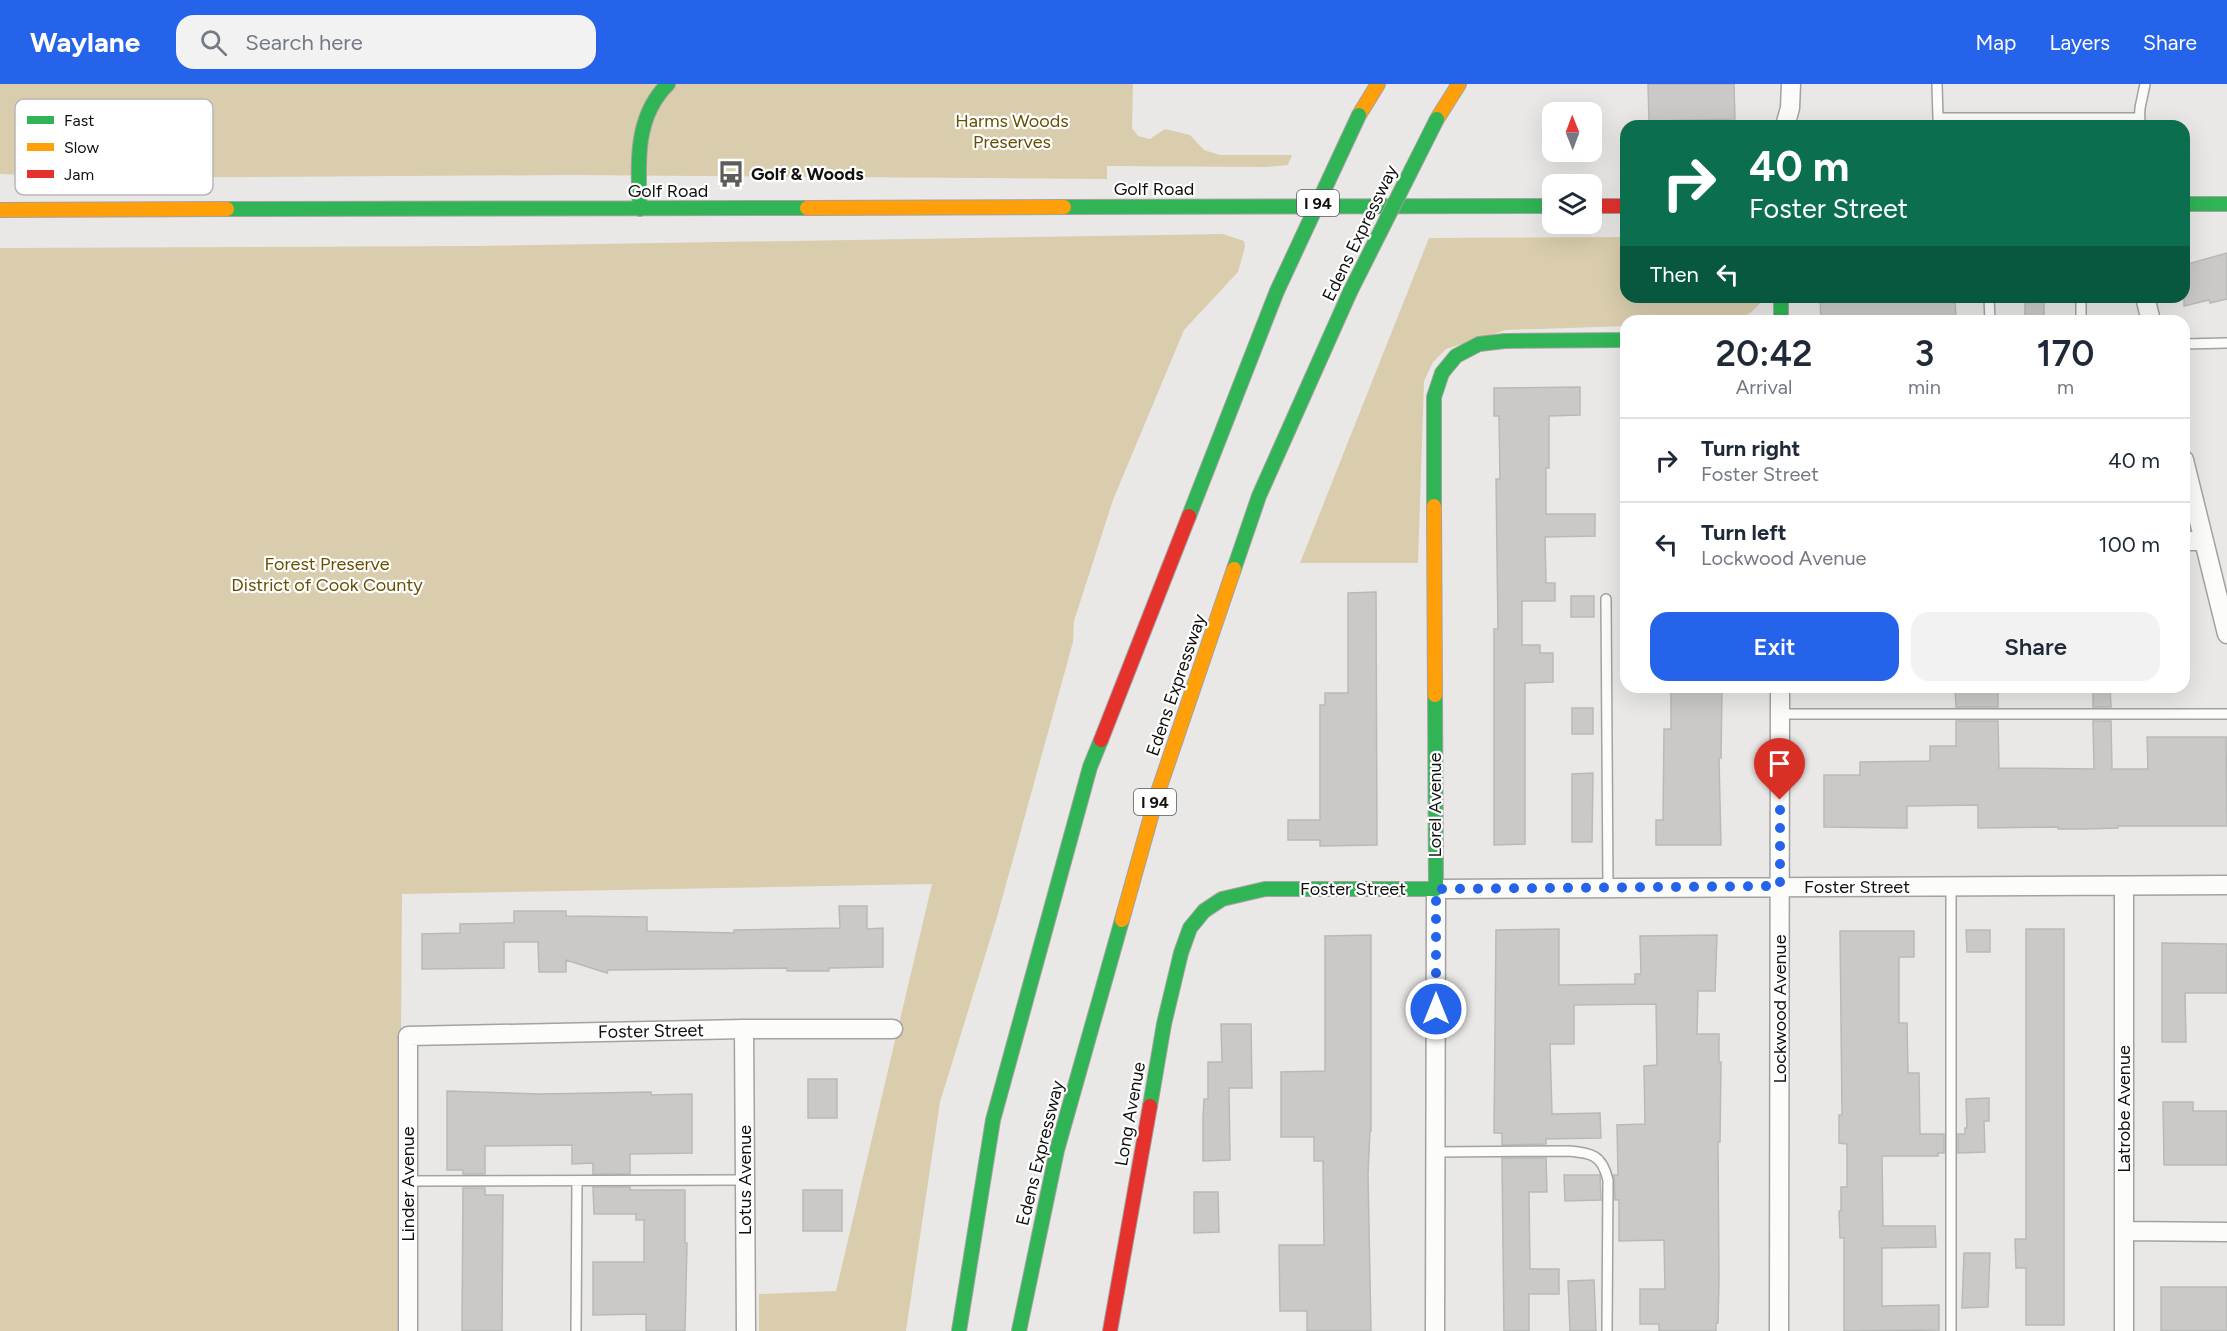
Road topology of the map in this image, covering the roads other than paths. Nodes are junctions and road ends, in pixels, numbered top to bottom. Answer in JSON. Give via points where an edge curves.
{"nodes":[{"id":1,"x":668,"y":84,"type":"edge"},
{"id":2,"x":1378,"y":84,"type":"edge"},
{"id":3,"x":1459,"y":84,"type":"edge"},
{"id":4,"x":1791,"y":84,"type":"edge"},
{"id":5,"x":1937,"y":84,"type":"edge"},
{"id":6,"x":2145,"y":84,"type":"edge"},
{"id":7,"x":1787,"y":120,"type":"edge"},
{"id":8,"x":2039,"y":120,"type":"edge"},
{"id":9,"x":2140,"y":120,"type":"edge"},
{"id":10,"x":2190,"y":204,"type":"edge"},
{"id":11,"x":2227,"y":204,"type":"edge"},
{"id":12,"x":1542,"y":206,"type":"edge"},
{"id":13,"x":1602,"y":206,"type":"edge"},
{"id":14,"x":1620,"y":206,"type":"edge"},
{"id":15,"x":640,"y":209,"type":"junction"},
{"id":16,"x":0,"y":210,"type":"edge"},
{"id":17,"x":1620,"y":340,"type":"edge"},
{"id":18,"x":2227,"y":343,"type":"edge"},
{"id":19,"x":2190,"y":344,"type":"edge"},
{"id":20,"x":2190,"y":486,"type":"edge"},
{"id":21,"x":2203,"y":541,"type":"junction"},
{"id":22,"x":2190,"y":542,"type":"edge"},
{"id":23,"x":1606,"y":599,"type":"dead end"},
{"id":24,"x":2227,"y":634,"type":"edge"},
{"id":25,"x":1780,"y":693,"type":"edge"},
{"id":26,"x":1780,"y":714,"type":"junction"},
{"id":27,"x":2227,"y":714,"type":"edge"},
{"id":28,"x":2227,"y":885,"type":"edge"},
{"id":29,"x":1780,"y":886,"type":"junction"},
{"id":30,"x":1951,"y":887,"type":"junction"},
{"id":31,"x":2124,"y":887,"type":"junction"},
{"id":32,"x":1608,"y":888,"type":"junction"},
{"id":33,"x":1436,"y":889,"type":"junction"},
{"id":34,"x":1204,"y":911,"type":"joint"},
{"id":35,"x":744,"y":1029,"type":"junction"},
{"id":36,"x":893,"y":1029,"type":"dead end"},
{"id":37,"x":408,"y":1036,"type":"joint"},
{"id":38,"x":1435,"y":1152,"type":"junction"},
{"id":39,"x":745,"y":1180,"type":"junction"},
{"id":40,"x":408,"y":1181,"type":"junction"},
{"id":41,"x":577,"y":1181,"type":"junction"},
{"id":42,"x":2124,"y":1231,"type":"junction"},
{"id":43,"x":2227,"y":1232,"type":"edge"},
{"id":44,"x":408,"y":1331,"type":"edge"},
{"id":45,"x":576,"y":1331,"type":"edge"},
{"id":46,"x":746,"y":1331,"type":"edge"},
{"id":47,"x":959,"y":1331,"type":"edge"},
{"id":48,"x":1019,"y":1331,"type":"edge"},
{"id":49,"x":1110,"y":1331,"type":"edge"},
{"id":50,"x":1435,"y":1331,"type":"edge"},
{"id":51,"x":1607,"y":1331,"type":"edge"},
{"id":52,"x":1779,"y":1331,"type":"edge"},
{"id":53,"x":1951,"y":1331,"type":"edge"},
{"id":54,"x":2124,"y":1331,"type":"edge"}],
"edges":[{"from":1,"to":15,"type":"main road","via":[[654,98],[642,130]]},
{"from":2,"to":47,"type":"main road","number":"I 94","bridge":true,"via":[[1359,115],[1277,291],[1090,767],[993,1120]]},
{"from":3,"to":48,"type":"main road","name":"Edens Expressway","number":"I 94","bridge":true,"via":[[1437,119],[1350,292],[1259,496],[1157,795],[1057,1150]]},
{"from":4,"to":7,"type":"street"},
{"from":5,"to":8,"type":"lane","via":[[1938,118]]},
{"from":6,"to":9,"type":"lane"},
{"from":10,"to":11,"type":"main road"},
{"from":12,"to":15,"type":"main road","name":"Golf Road"},
{"from":13,"to":14,"type":"main road"},
{"from":15,"to":16,"type":"main road","name":"Golf Road"},
{"from":17,"to":33,"type":"main road","name":"Lorel Avenue","via":[[1479,344],[1456,356],[1442,373],[1434,397]]},
{"from":18,"to":19,"type":"lane"},
{"from":20,"to":21,"type":"street"},
{"from":21,"to":22,"type":"street"},
{"from":21,"to":24,"type":"street"},
{"from":23,"to":32,"type":"lane"},
{"from":25,"to":26,"type":"street","name":"Lockwood Avenue"},
{"from":26,"to":27,"type":"lane"},
{"from":26,"to":29,"type":"street","name":"Lockwood Avenue"},
{"from":28,"to":31,"type":"street","name":"Foster Street"},
{"from":29,"to":30,"type":"street","name":"Foster Street"},
{"from":29,"to":32,"type":"street","name":"Foster Street"},
{"from":29,"to":52,"type":"street","name":"Lockwood Avenue"},
{"from":30,"to":31,"type":"street","name":"Foster Street"},
{"from":30,"to":53,"type":"lane"},
{"from":31,"to":42,"type":"street","name":"Latrobe Avenue"},
{"from":32,"to":33,"type":"street","name":"Foster Street"},
{"from":33,"to":34,"type":"main road","name":"Foster Street","via":[[1265,890],[1222,899]]},
{"from":33,"to":38,"type":"street","name":"Lorel Avenue"},
{"from":34,"to":49,"type":"main road","name":"Long Avenue","via":[[1190,928],[1181,953],[1164,1024]]},
{"from":35,"to":36,"type":"street","name":"Foster Street"},
{"from":35,"to":37,"type":"street","name":"Foster Street"},
{"from":35,"to":39,"type":"street","name":"Lotus Avenue"},
{"from":37,"to":40,"type":"street","name":"Linder Avenue"},
{"from":38,"to":50,"type":"street","name":"Lorel Avenue"},
{"from":38,"to":51,"type":"lane","via":[[1569,1151],[1598,1158],[1608,1180]]},
{"from":39,"to":41,"type":"lane"},
{"from":39,"to":46,"type":"street","name":"Lotus Avenue"},
{"from":40,"to":41,"type":"lane"},
{"from":40,"to":44,"type":"street","name":"Linder Avenue"},
{"from":41,"to":45,"type":"lane"},
{"from":42,"to":43,"type":"street"},
{"from":42,"to":54,"type":"street","name":"Latrobe Avenue"}]}
